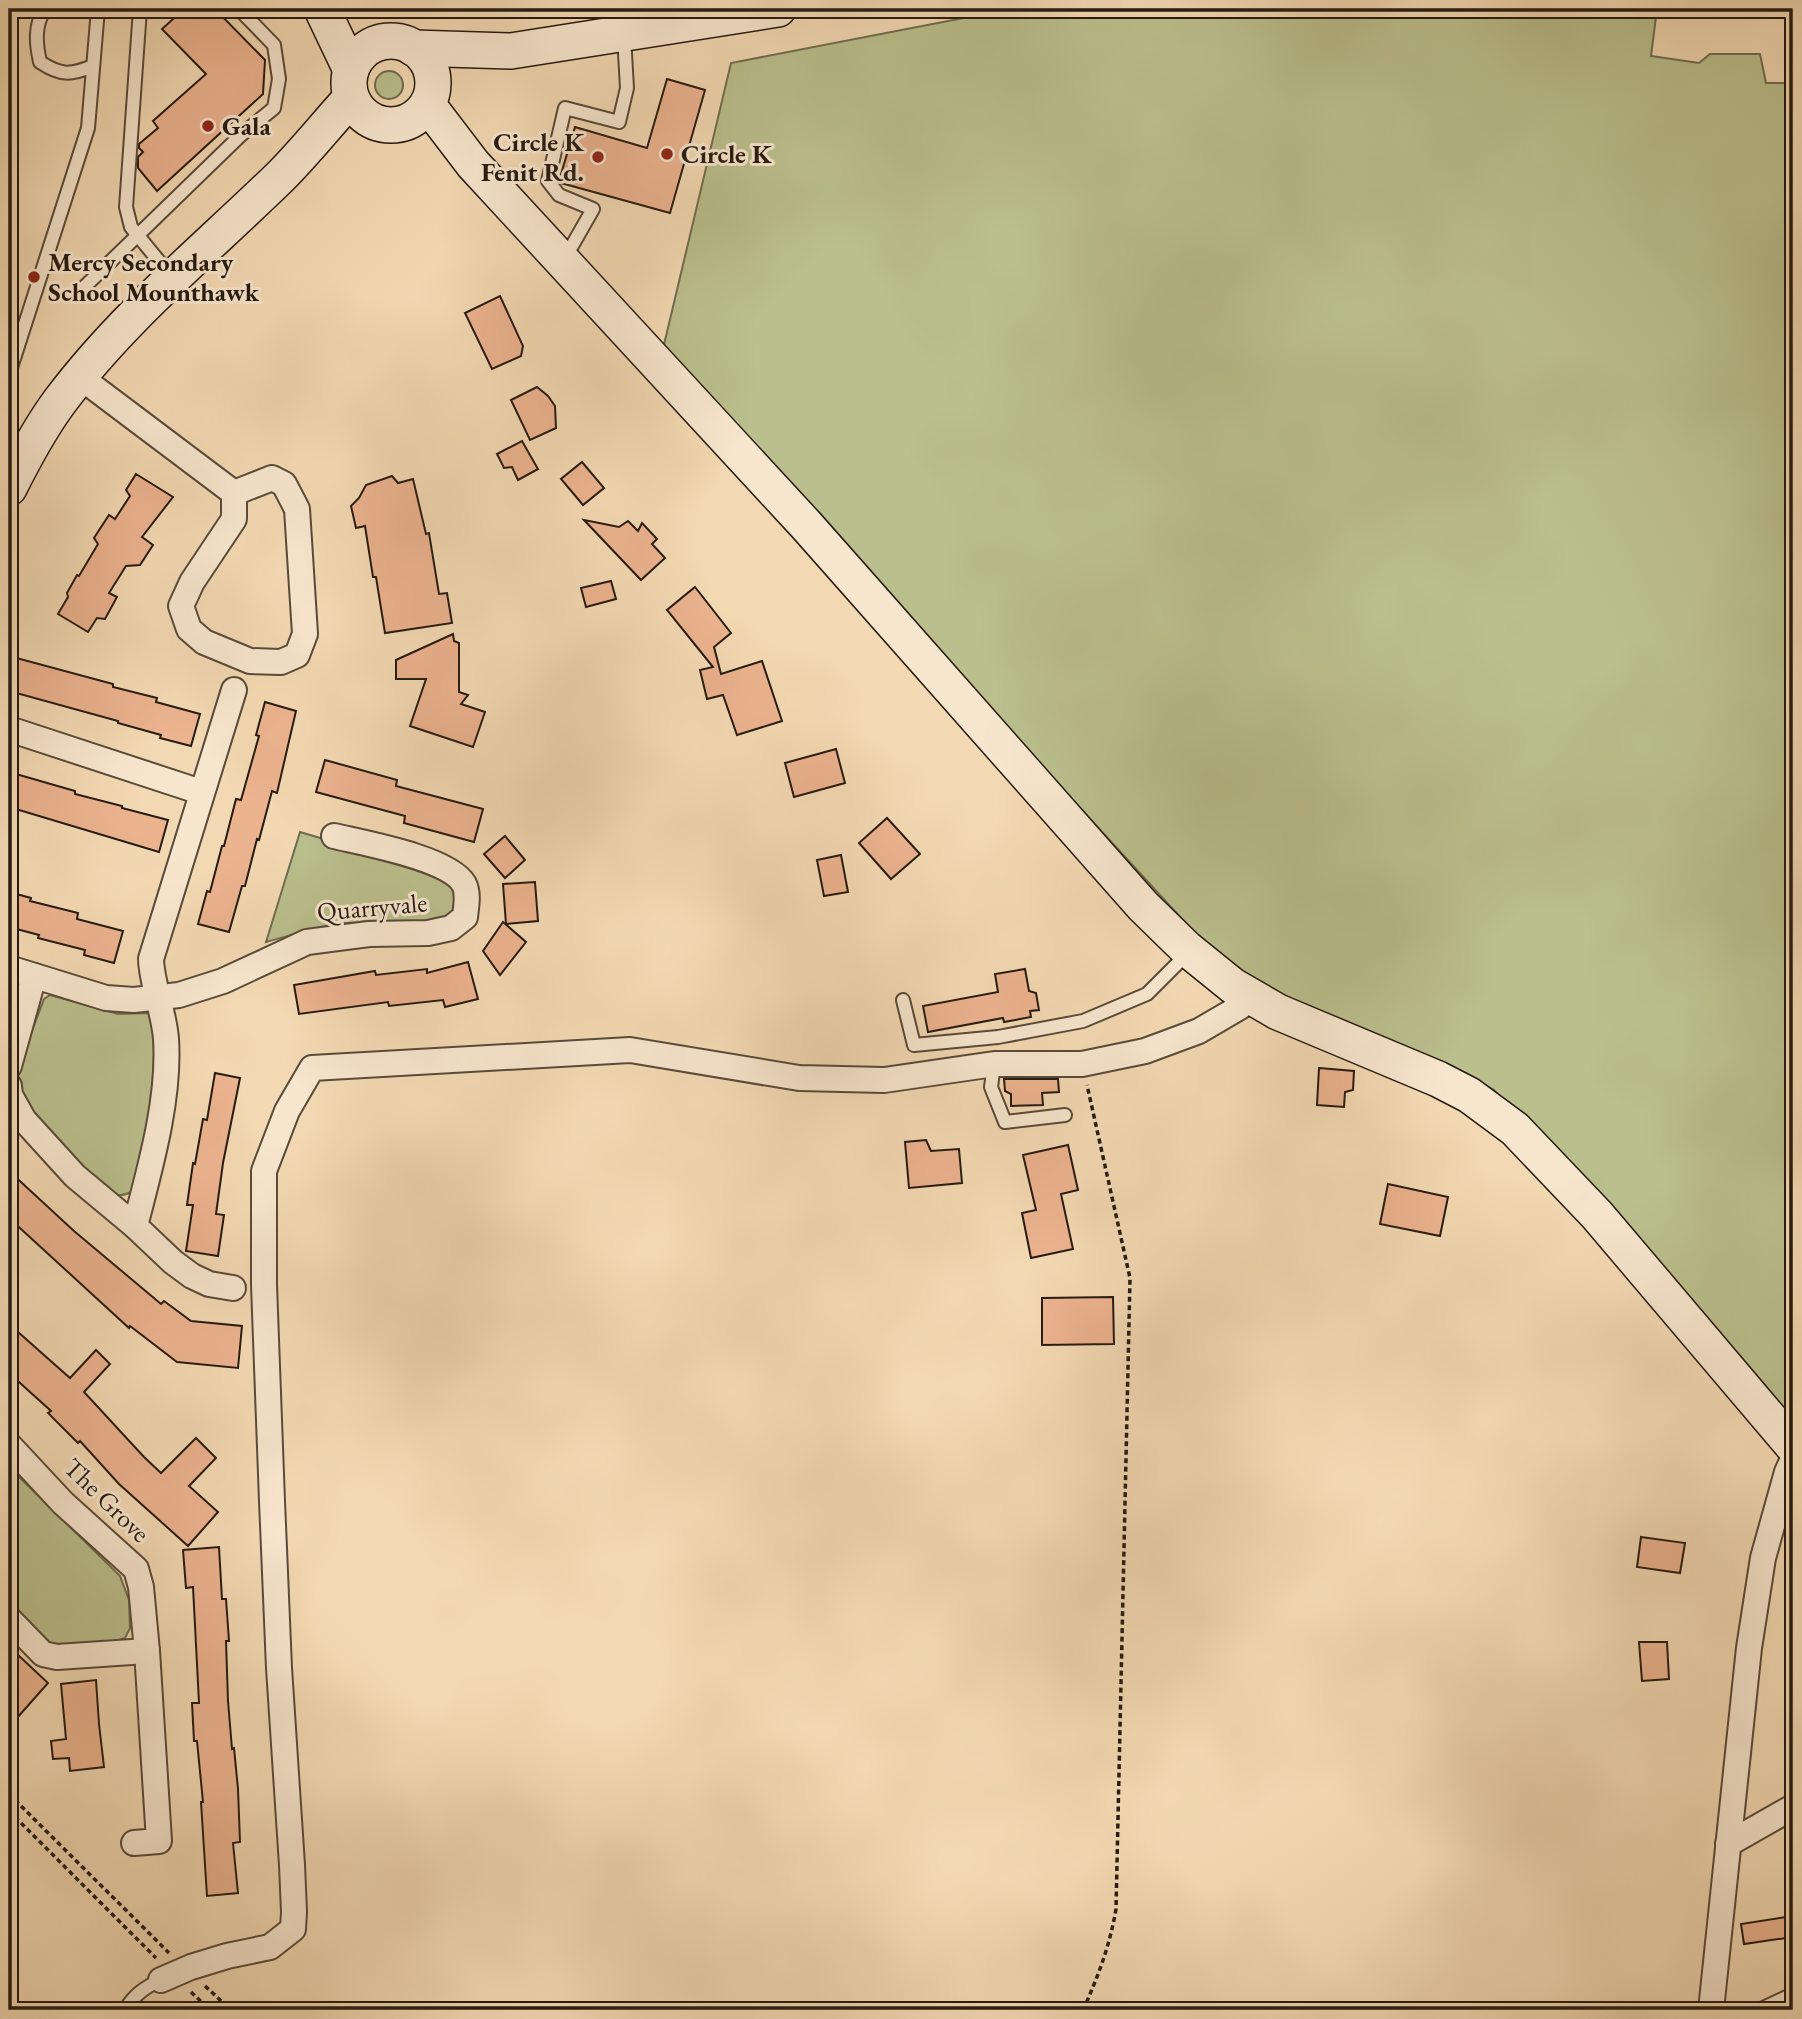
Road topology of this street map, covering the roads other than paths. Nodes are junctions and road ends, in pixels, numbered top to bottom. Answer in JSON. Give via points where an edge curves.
{"nodes":[{"id":1,"x":45,"y":9,"type":"edge"},
{"id":2,"x":98,"y":9,"type":"edge"},
{"id":3,"x":140,"y":9,"type":"edge"},
{"id":4,"x":239,"y":9,"type":"edge"},
{"id":5,"x":322,"y":9,"type":"edge"},
{"id":6,"x":341,"y":9,"type":"edge"},
{"id":7,"x":778,"y":9,"type":"edge"},
{"id":8,"x":621,"y":21,"type":"edge"},
{"id":9,"x":398,"y":45,"type":"junction"},
{"id":10,"x":511,"y":51,"type":"junction"},
{"id":11,"x":93,"y":66,"type":"junction"},
{"id":12,"x":390,"y":99,"type":"junction"},
{"id":13,"x":138,"y":235,"type":"junction"},
{"id":14,"x":563,"y":262,"type":"junction"},
{"id":15,"x":173,"y":278,"type":"junction"},
{"id":16,"x":75,"y":296,"type":"dead end"},
{"id":17,"x":11,"y":359,"type":"edge"},
{"id":18,"x":9,"y":374,"type":"edge"},
{"id":19,"x":80,"y":377,"type":"junction"},
{"id":20,"x":20,"y":440,"type":"edge"},
{"id":21,"x":9,"y":488,"type":"edge"},
{"id":22,"x":234,"y":493,"type":"junction"},
{"id":23,"x":234,"y":690,"type":"dead end"},
{"id":24,"x":9,"y":729,"type":"edge"},
{"id":25,"x":201,"y":792,"type":"junction"},
{"id":26,"x":334,"y":836,"type":"dead end"},
{"id":27,"x":1190,"y":951,"type":"junction"},
{"id":28,"x":9,"y":968,"type":"edge"},
{"id":29,"x":34,"y":976,"type":"junction"},
{"id":30,"x":1248,"y":994,"type":"junction"},
{"id":31,"x":158,"y":996,"type":"junction"},
{"id":32,"x":903,"y":1000,"type":"dead end"},
{"id":33,"x":994,"y":1064,"type":"junction"},
{"id":34,"x":9,"y":1066,"type":"edge"},
{"id":35,"x":9,"y":1086,"type":"edge"},
{"id":36,"x":1065,"y":1115,"type":"dead end"},
{"id":37,"x":135,"y":1226,"type":"junction"},
{"id":38,"x":233,"y":1288,"type":"dead end"},
{"id":39,"x":9,"y":1444,"type":"edge"},
{"id":40,"x":1793,"y":1446,"type":"edge"},
{"id":41,"x":1793,"y":1459,"type":"edge"},
{"id":42,"x":9,"y":1619,"type":"edge"},
{"id":43,"x":147,"y":1651,"type":"junction"},
{"id":44,"x":1793,"y":1807,"type":"edge"},
{"id":45,"x":134,"y":1843,"type":"dead end"},
{"id":46,"x":1728,"y":1844,"type":"junction"},
{"id":47,"x":160,"y":1970,"type":"joint"},
{"id":48,"x":1793,"y":1994,"type":"edge"},
{"id":49,"x":125,"y":2010,"type":"edge"},
{"id":50,"x":1711,"y":2010,"type":"edge"},
{"id":51,"x":1759,"y":2010,"type":"edge"}],
"edges":[{"from":1,"to":11,"type":"lane","via":[[37,30],[40,62],[68,73]]},
{"from":2,"to":11,"type":"lane"},
{"from":3,"to":13,"type":"lane","via":[[126,207]]},
{"from":4,"to":13,"type":"lane","via":[[274,45],[279,79],[274,107]]},
{"from":5,"to":12,"type":"main road"},
{"from":6,"to":9,"type":"main road"},
{"from":7,"to":8,"type":"main road"},
{"from":8,"to":10,"type":"main road"},
{"from":8,"to":14,"type":"lane","via":[[627,89],[619,122],[565,108],[548,181],[559,195],[593,209]]},
{"from":9,"to":10,"type":"main road"},
{"from":9,"to":12,"type":"main road","via":[[423,56],[430,67]]},
{"from":9,"to":12,"type":"main road","via":[[369,47],[360,55]]},
{"from":10,"to":12,"type":"main road"},
{"from":11,"to":17,"type":"lane","via":[[88,128]]},
{"from":12,"to":14,"type":"main road","via":[[473,164]]},
{"from":12,"to":15,"type":"main road","via":[[282,174]]},
{"from":13,"to":15,"type":"lane"},
{"from":13,"to":16,"type":"lane"},
{"from":14,"to":27,"type":"main road","via":[[807,526],[1143,906]]},
{"from":15,"to":19,"type":"main road"},
{"from":17,"to":18,"type":"lane"},
{"from":19,"to":20,"type":"main road"},
{"from":19,"to":22,"type":"street"},
{"from":20,"to":21,"type":"main road"},
{"from":22,"to":22,"type":"street","via":[[272,478],[284,484],[297,509],[305,634],[297,655],[282,662],[250,660],[204,642],[189,629],[181,606],[234,519]]},
{"from":23,"to":25,"type":"street"},
{"from":24,"to":25,"type":"street"},
{"from":25,"to":31,"type":"street","via":[[150,959]]},
{"from":26,"to":31,"type":"street","name":"Quarryvale","via":[[416,857],[449,871],[464,884],[465,917],[451,928],[428,933],[307,942],[223,981],[179,995]]},
{"from":27,"to":30,"type":"main road"},
{"from":27,"to":32,"type":"lane","via":[[1147,994],[1083,1021],[998,1037],[914,1045]]},
{"from":28,"to":29,"type":"street","name":"Quarryvale"},
{"from":29,"to":31,"type":"street","name":"Quarryvale","via":[[106,998]]},
{"from":29,"to":34,"type":"street"},
{"from":30,"to":33,"type":"street","via":[[1240,1007],[1199,1031],[1145,1051],[1082,1064]]},
{"from":30,"to":40,"type":"main road","via":[[1278,1012],[1438,1079],[1516,1129],[1597,1215]]},
{"from":31,"to":37,"type":"street","via":[[166,1041],[164,1080],[158,1134]]},
{"from":33,"to":36,"type":"lane","via":[[991,1087],[1005,1122]]},
{"from":33,"to":47,"type":"street","via":[[884,1080],[799,1078],[630,1050],[312,1068],[287,1111],[264,1171],[263,1198],[273,1529],[293,1929],[270,1947]]},
{"from":35,"to":37,"type":"street","via":[[24,1120],[75,1176]]},
{"from":37,"to":38,"type":"street","via":[[192,1276]]},
{"from":39,"to":43,"type":"street","name":"The Grove","via":[[63,1503],[136,1569]]},
{"from":41,"to":46,"type":"street","via":[[1763,1558],[1744,1680]]},
{"from":42,"to":43,"type":"street","via":[[43,1654]]},
{"from":43,"to":45,"type":"street","name":"The Grove","via":[[159,1841]]},
{"from":44,"to":46,"type":"street"},
{"from":46,"to":50,"type":"street"},
{"from":47,"to":49,"type":"lane"},
{"from":48,"to":51,"type":"lane"}]}
